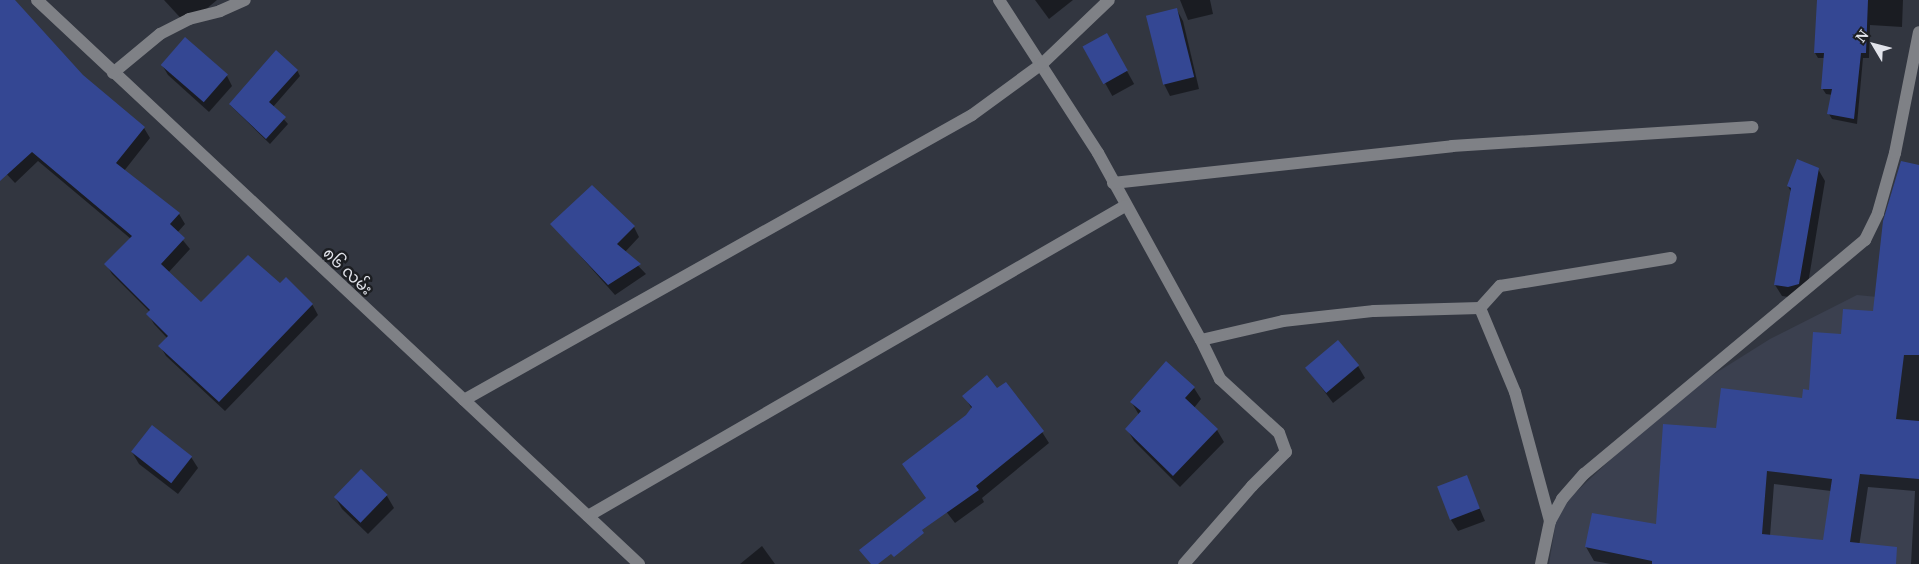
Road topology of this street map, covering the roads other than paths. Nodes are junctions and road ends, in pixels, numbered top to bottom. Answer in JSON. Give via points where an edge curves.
{"nodes":[{"id":1,"x":37,"y":0,"type":"edge"},
{"id":2,"x":245,"y":0,"type":"edge"},
{"id":3,"x":999,"y":0,"type":"edge"},
{"id":4,"x":1109,"y":0,"type":"edge"},
{"id":5,"x":1919,"y":32,"type":"edge"},
{"id":6,"x":1043,"y":63,"type":"junction"},
{"id":7,"x":113,"y":73,"type":"junction"},
{"id":8,"x":1752,"y":127,"type":"dead end"},
{"id":9,"x":1114,"y":183,"type":"junction"},
{"id":10,"x":1125,"y":206,"type":"junction"},
{"id":11,"x":1671,"y":258,"type":"dead end"},
{"id":12,"x":1480,"y":308,"type":"junction"},
{"id":13,"x":1201,"y":340,"type":"junction"},
{"id":14,"x":464,"y":400,"type":"junction"},
{"id":15,"x":588,"y":516,"type":"junction"},
{"id":16,"x":1550,"y":521,"type":"junction"},
{"id":17,"x":639,"y":564,"type":"edge"},
{"id":18,"x":1184,"y":564,"type":"edge"},
{"id":19,"x":1541,"y":564,"type":"edge"}],
"edges":[{"from":1,"to":7,"type":"street","name":"၈၆ လမ်း"},
{"from":2,"to":7,"type":"street","via":[[189,19],[160,34]]},
{"from":3,"to":6,"type":"street"},
{"from":4,"to":6,"type":"street"},
{"from":5,"to":16,"type":"street","via":[[1895,153],[1878,213],[1865,240],[1584,474],[1562,499]]},
{"from":6,"to":9,"type":"street"},
{"from":6,"to":14,"type":"street","via":[[972,115]]},
{"from":7,"to":14,"type":"street","name":"၈၆ လမ်း"},
{"from":8,"to":9,"type":"street","via":[[1452,146]]},
{"from":9,"to":10,"type":"street"},
{"from":10,"to":13,"type":"street"},
{"from":10,"to":15,"type":"street"},
{"from":11,"to":12,"type":"street","via":[[1500,286]]},
{"from":12,"to":13,"type":"street","via":[[1374,311],[1284,321]]},
{"from":12,"to":16,"type":"street","via":[[1515,392]]},
{"from":13,"to":18,"type":"street","via":[[1220,379],[1279,433],[1286,452],[1245,493]]},
{"from":14,"to":15,"type":"street","name":"၈၆ လမ်း"},
{"from":15,"to":17,"type":"street","name":"၈၆ လမ်း"},
{"from":16,"to":19,"type":"street"}]}
